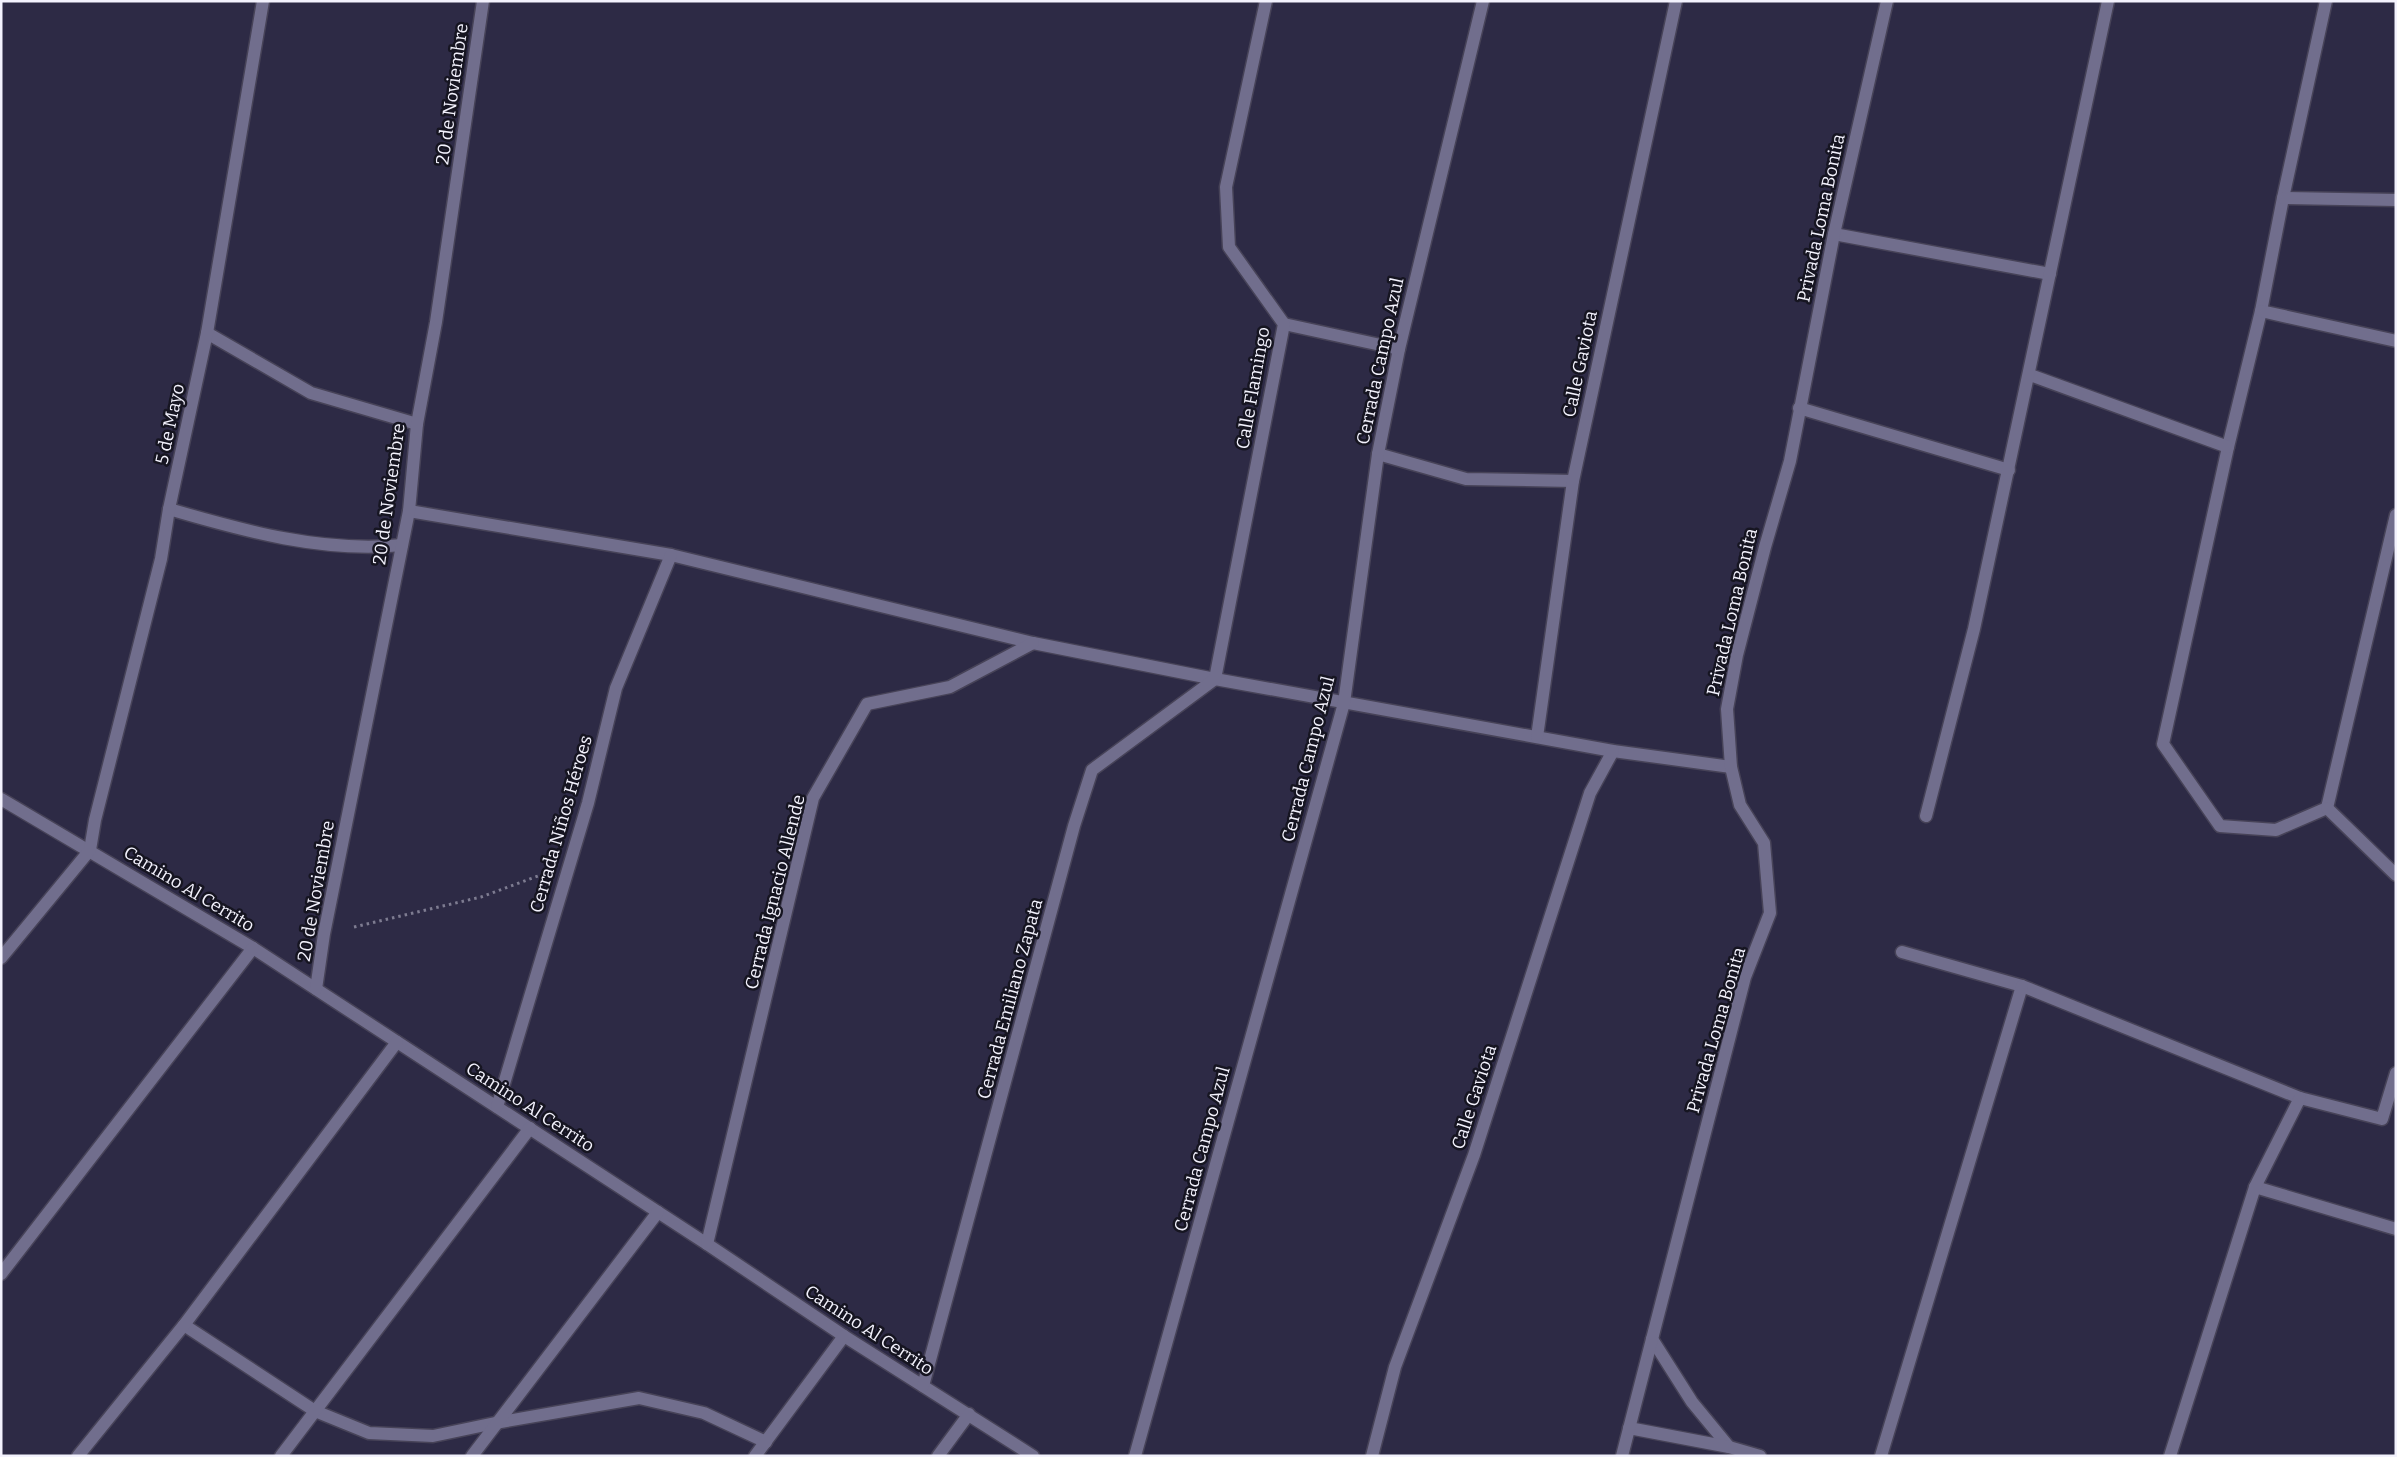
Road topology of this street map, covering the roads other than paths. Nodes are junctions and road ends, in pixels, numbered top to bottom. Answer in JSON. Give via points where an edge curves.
{"nodes":[{"id":1,"x":263,"y":1,"type":"edge"},
{"id":2,"x":483,"y":1,"type":"edge"},
{"id":3,"x":1266,"y":1,"type":"edge"},
{"id":4,"x":1483,"y":1,"type":"edge"},
{"id":5,"x":1676,"y":1,"type":"edge"},
{"id":6,"x":1888,"y":1,"type":"edge"},
{"id":7,"x":2108,"y":1,"type":"edge"},
{"id":8,"x":2326,"y":1,"type":"edge"},
{"id":9,"x":2283,"y":198,"type":"junction"},
{"id":10,"x":2396,"y":200,"type":"edge"},
{"id":11,"x":1834,"y":234,"type":"junction"},
{"id":12,"x":2050,"y":274,"type":"junction"},
{"id":13,"x":2262,"y":311,"type":"junction"},
{"id":14,"x":1284,"y":324,"type":"junction"},
{"id":15,"x":207,"y":333,"type":"junction"},
{"id":16,"x":2396,"y":341,"type":"edge"},
{"id":17,"x":1399,"y":349,"type":"junction"},
{"id":18,"x":2030,"y":375,"type":"junction"},
{"id":19,"x":1800,"y":408,"type":"junction"},
{"id":20,"x":417,"y":424,"type":"junction"},
{"id":21,"x":2228,"y":447,"type":"junction"},
{"id":22,"x":1378,"y":454,"type":"junction"},
{"id":23,"x":2009,"y":470,"type":"junction"},
{"id":24,"x":1573,"y":481,"type":"junction"},
{"id":25,"x":170,"y":509,"type":"junction"},
{"id":26,"x":409,"y":511,"type":"junction"},
{"id":27,"x":2396,"y":515,"type":"edge"},
{"id":28,"x":402,"y":546,"type":"junction"},
{"id":29,"x":671,"y":555,"type":"junction"},
{"id":30,"x":1033,"y":643,"type":"junction"},
{"id":31,"x":1215,"y":679,"type":"junction"},
{"id":32,"x":1344,"y":703,"type":"junction"},
{"id":33,"x":1537,"y":737,"type":"junction"},
{"id":34,"x":1613,"y":751,"type":"junction"},
{"id":35,"x":1731,"y":767,"type":"junction"},
{"id":36,"x":1,"y":799,"type":"edge"},
{"id":37,"x":2327,"y":808,"type":"junction"},
{"id":38,"x":1926,"y":816,"type":"dead end"},
{"id":39,"x":90,"y":850,"type":"junction"},
{"id":40,"x":2396,"y":875,"type":"edge"},
{"id":41,"x":253,"y":948,"type":"junction"},
{"id":42,"x":1902,"y":952,"type":"dead end"},
{"id":43,"x":1,"y":958,"type":"edge"},
{"id":44,"x":2022,"y":986,"type":"junction"},
{"id":45,"x":316,"y":989,"type":"junction"},
{"id":46,"x":397,"y":1042,"type":"junction"},
{"id":47,"x":2396,"y":1073,"type":"edge"},
{"id":48,"x":2300,"y":1098,"type":"junction"},
{"id":49,"x":497,"y":1107,"type":"junction"},
{"id":50,"x":530,"y":1128,"type":"junction"},
{"id":51,"x":2255,"y":1187,"type":"junction"},
{"id":52,"x":658,"y":1212,"type":"junction"},
{"id":53,"x":2396,"y":1229,"type":"edge"},
{"id":54,"x":707,"y":1244,"type":"junction"},
{"id":55,"x":1,"y":1274,"type":"edge"},
{"id":56,"x":184,"y":1325,"type":"junction"},
{"id":57,"x":844,"y":1336,"type":"junction"},
{"id":58,"x":1652,"y":1339,"type":"junction"},
{"id":59,"x":924,"y":1386,"type":"junction"},
{"id":60,"x":314,"y":1411,"type":"junction"},
{"id":61,"x":969,"y":1414,"type":"junction"},
{"id":62,"x":495,"y":1423,"type":"junction"},
{"id":63,"x":1629,"y":1428,"type":"junction"},
{"id":64,"x":766,"y":1442,"type":"junction"},
{"id":65,"x":1728,"y":1447,"type":"junction"},
{"id":66,"x":78,"y":1456,"type":"edge"},
{"id":67,"x":281,"y":1456,"type":"edge"},
{"id":68,"x":472,"y":1456,"type":"edge"},
{"id":69,"x":756,"y":1456,"type":"edge"},
{"id":70,"x":938,"y":1456,"type":"edge"},
{"id":71,"x":1033,"y":1456,"type":"edge"},
{"id":72,"x":1135,"y":1456,"type":"edge"},
{"id":73,"x":1372,"y":1456,"type":"edge"},
{"id":74,"x":1622,"y":1456,"type":"edge"},
{"id":75,"x":1760,"y":1456,"type":"edge"},
{"id":76,"x":1881,"y":1456,"type":"edge"},
{"id":77,"x":2170,"y":1456,"type":"edge"}],
"edges":[{"from":1,"to":15,"type":"street","name":"5 de Mayo"},
{"from":2,"to":20,"type":"street","name":"20 de Noviembre","via":[[436,322]]},
{"from":3,"to":14,"type":"street","name":"Calle Flamingo","via":[[1226,187],[1229,247]]},
{"from":4,"to":17,"type":"street","name":"Cerrada Campo Azul"},
{"from":5,"to":24,"type":"street","name":"Calle Gaviota"},
{"from":6,"to":11,"type":"street","name":"Privada Loma Bonita"},
{"from":7,"to":12,"type":"street"},
{"from":8,"to":9,"type":"street"},
{"from":9,"to":10,"type":"street"},
{"from":9,"to":13,"type":"street"},
{"from":11,"to":12,"type":"street"},
{"from":11,"to":19,"type":"street","name":"Privada Loma Bonita"},
{"from":12,"to":18,"type":"street"},
{"from":13,"to":16,"type":"street"},
{"from":13,"to":21,"type":"street"},
{"from":14,"to":17,"type":"street"},
{"from":14,"to":31,"type":"street","name":"Calle Flamingo"},
{"from":15,"to":20,"type":"street","via":[[311,393]]},
{"from":15,"to":25,"type":"street","name":"5 de Mayo"},
{"from":17,"to":22,"type":"street","name":"Cerrada Campo Azul"},
{"from":18,"to":21,"type":"street"},
{"from":18,"to":23,"type":"street"},
{"from":19,"to":23,"type":"street"},
{"from":19,"to":35,"type":"street","name":"Privada Loma Bonita","via":[[1790,461],[1737,655],[1727,709]]},
{"from":20,"to":26,"type":"street","name":"20 de Noviembre"},
{"from":21,"to":37,"type":"street","via":[[2163,744],[2220,826],[2276,830]]},
{"from":22,"to":24,"type":"street","via":[[1466,479]]},
{"from":22,"to":32,"type":"street","name":"Cerrada Campo Azul"},
{"from":23,"to":38,"type":"street","via":[[1974,629]]},
{"from":24,"to":33,"type":"street","name":"Calle Gaviota"},
{"from":25,"to":28,"type":"street","via":[[236,529],[340,547]]},
{"from":25,"to":39,"type":"street","name":"5 de Mayo","via":[[161,559]]},
{"from":26,"to":28,"type":"street","name":"20 de Noviembre"},
{"from":26,"to":29,"type":"street"},
{"from":27,"to":37,"type":"street"},
{"from":28,"to":45,"type":"street","name":"20 de Noviembre","via":[[324,934]]},
{"from":29,"to":30,"type":"street"},
{"from":29,"to":49,"type":"street","name":"Cerrada Niños Héroes","via":[[616,688],[588,803]]},
{"from":30,"to":31,"type":"street"},
{"from":30,"to":54,"type":"street","name":"Cerrada Ignacio Allende","via":[[950,687],[867,704],[813,798]]},
{"from":31,"to":32,"type":"street"},
{"from":31,"to":59,"type":"street","name":"Cerrada Emiliano Zapata","via":[[1092,770],[1074,826]]},
{"from":32,"to":33,"type":"street"},
{"from":32,"to":72,"type":"street","name":"Cerrada Campo Azul"},
{"from":33,"to":34,"type":"street"},
{"from":34,"to":35,"type":"street"},
{"from":34,"to":73,"type":"street","name":"Calle Gaviota","via":[[1590,793],[1474,1155],[1395,1368]]},
{"from":35,"to":58,"type":"street","name":"Privada Loma Bonita","via":[[1740,805],[1764,843],[1770,913],[1745,977]]},
{"from":36,"to":39,"type":"street","name":"Camino Al Cerrito"},
{"from":37,"to":40,"type":"street"},
{"from":39,"to":41,"type":"street","name":"Camino Al Cerrito"},
{"from":39,"to":43,"type":"street"},
{"from":41,"to":45,"type":"street","name":"Camino Al Cerrito"},
{"from":41,"to":55,"type":"street"},
{"from":42,"to":44,"type":"street"},
{"from":44,"to":48,"type":"street"},
{"from":44,"to":76,"type":"street"},
{"from":45,"to":46,"type":"street","name":"Camino Al Cerrito"},
{"from":46,"to":49,"type":"street","name":"Camino Al Cerrito"},
{"from":46,"to":56,"type":"street"},
{"from":47,"to":48,"type":"street","via":[[2382,1119]]},
{"from":48,"to":51,"type":"street"},
{"from":49,"to":50,"type":"street","name":"Camino Al Cerrito"},
{"from":50,"to":52,"type":"street","name":"Camino Al Cerrito"},
{"from":50,"to":60,"type":"street"},
{"from":51,"to":53,"type":"street"},
{"from":51,"to":77,"type":"street"},
{"from":52,"to":54,"type":"street","name":"Camino Al Cerrito"},
{"from":52,"to":62,"type":"street"},
{"from":54,"to":57,"type":"street","name":"Camino Al Cerrito"},
{"from":56,"to":60,"type":"street"},
{"from":56,"to":66,"type":"street"},
{"from":57,"to":59,"type":"street","name":"Camino Al Cerrito"},
{"from":57,"to":64,"type":"street"},
{"from":58,"to":63,"type":"street","name":"Privada Loma Bonita"},
{"from":58,"to":65,"type":"street","via":[[1692,1402]]},
{"from":59,"to":61,"type":"street","name":"Camino Al Cerrito"},
{"from":60,"to":62,"type":"street","via":[[369,1433],[434,1436]]},
{"from":60,"to":67,"type":"street"},
{"from":61,"to":70,"type":"street"},
{"from":61,"to":71,"type":"street","name":"Camino Al Cerrito"},
{"from":62,"to":64,"type":"street","via":[[639,1398],[704,1413]]},
{"from":62,"to":68,"type":"street"},
{"from":63,"to":65,"type":"street"},
{"from":63,"to":74,"type":"street","name":"Privada Loma Bonita"},
{"from":64,"to":69,"type":"street"},
{"from":65,"to":75,"type":"street"}]}
